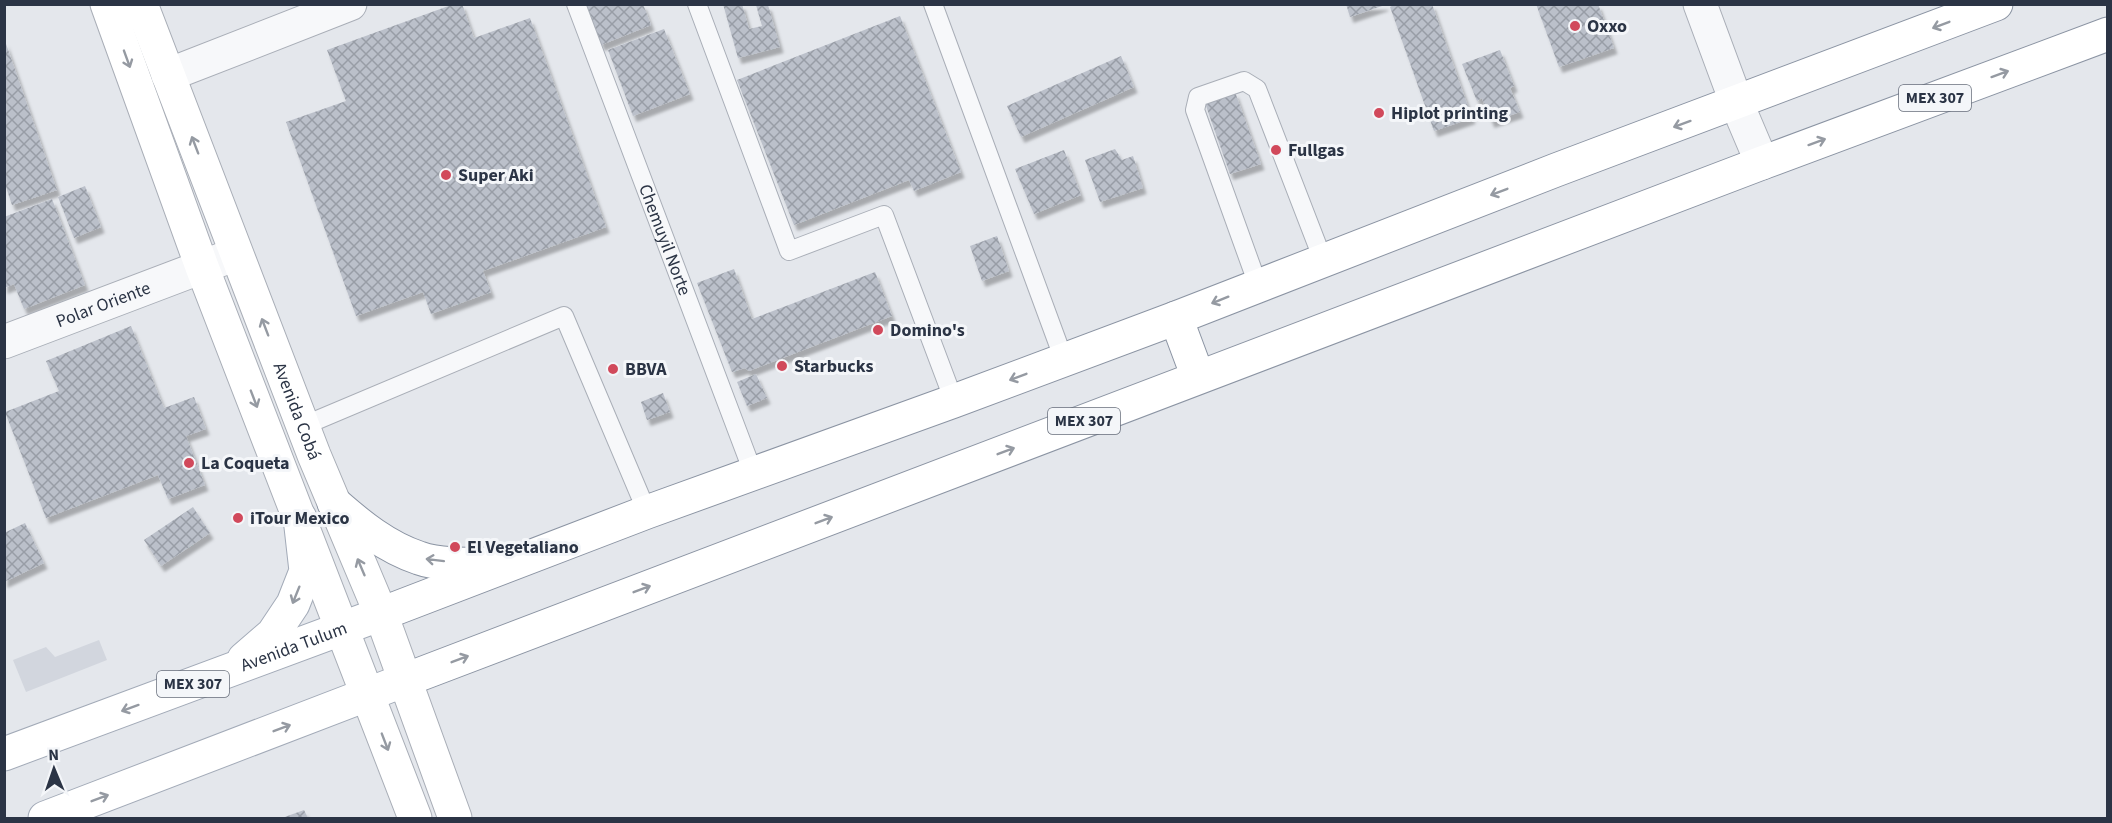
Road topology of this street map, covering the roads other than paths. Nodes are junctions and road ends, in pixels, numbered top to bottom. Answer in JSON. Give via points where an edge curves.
{"nodes":[{"id":1,"x":106,"y":4,"type":"edge"},
{"id":2,"x":141,"y":4,"type":"edge"},
{"id":3,"x":350,"y":4,"type":"edge"},
{"id":4,"x":576,"y":4,"type":"edge"},
{"id":5,"x":697,"y":4,"type":"edge"},
{"id":6,"x":933,"y":4,"type":"edge"},
{"id":7,"x":1700,"y":4,"type":"edge"},
{"id":8,"x":1996,"y":4,"type":"edge"},
{"id":9,"x":2108,"y":33,"type":"edge"},
{"id":10,"x":168,"y":75,"type":"junction"},
{"id":11,"x":1737,"y":104,"type":"junction"},
{"id":12,"x":1762,"y":163,"type":"junction"},
{"id":13,"x":236,"y":254,"type":"junction"},
{"id":14,"x":1323,"y":260,"type":"junction"},
{"id":15,"x":202,"y":267,"type":"junction"},
{"id":16,"x":1258,"y":285,"type":"junction"},
{"id":17,"x":1176,"y":318,"type":"junction"},
{"id":18,"x":4,"y":342,"type":"edge"},
{"id":19,"x":1064,"y":360,"type":"junction"},
{"id":20,"x":1198,"y":377,"type":"junction"},
{"id":21,"x":954,"y":401,"type":"junction"},
{"id":22,"x":303,"y":426,"type":"junction"},
{"id":23,"x":754,"y":474,"type":"junction"},
{"id":24,"x":334,"y":503,"type":"junction"},
{"id":25,"x":647,"y":512,"type":"junction"},
{"id":26,"x":300,"y":518,"type":"junction"},
{"id":27,"x":514,"y":564,"type":"junction"},
{"id":28,"x":381,"y":614,"type":"junction"},
{"id":29,"x":341,"y":629,"type":"junction"},
{"id":30,"x":234,"y":669,"type":"junction"},
{"id":31,"x":405,"y":680,"type":"junction"},
{"id":32,"x":368,"y":695,"type":"junction"},
{"id":33,"x":4,"y":754,"type":"edge"},
{"id":34,"x":45,"y":819,"type":"edge"},
{"id":35,"x":415,"y":819,"type":"edge"},
{"id":36,"x":455,"y":819,"type":"edge"}],
"edges":[{"from":1,"to":15,"type":"main road","name":"Avenida Cobá","one_way":true},
{"from":2,"to":10,"type":"main road","name":"Avenida Cobá"},
{"from":3,"to":10,"type":"street"},
{"from":4,"to":23,"type":"lane","name":"Chemuyil Norte"},
{"from":5,"to":21,"type":"lane","via":[[789,251],[884,214]]},
{"from":6,"to":19,"type":"lane"},
{"from":7,"to":11,"type":"street"},
{"from":8,"to":11,"type":"main road","number":"MEX 307","one_way":true},
{"from":12,"to":9,"type":"main road","number":"MEX 307","one_way":true},
{"from":13,"to":10,"type":"main road","name":"Avenida Cobá","one_way":true},
{"from":11,"to":12,"type":"street"},
{"from":11,"to":14,"type":"main road","number":"MEX 307","one_way":true},
{"from":12,"to":20,"type":"main road","number":"MEX 307"},
{"from":13,"to":15,"type":"street","name":"Polar Oriente"},
{"from":22,"to":13,"type":"main road","name":"Avenida Cobá","one_way":true},
{"from":14,"to":16,"type":"main road","number":"MEX 307"},
{"from":14,"to":16,"type":"lane","via":[[1257,88],[1244,81],[1198,98],[1195,110]]},
{"from":15,"to":18,"type":"street","name":"Polar Oriente"},
{"from":15,"to":26,"type":"main road","name":"Avenida Cobá","one_way":true},
{"from":16,"to":17,"type":"main road","number":"MEX 307","one_way":true},
{"from":17,"to":19,"type":"main road","number":"MEX 307"},
{"from":17,"to":20,"type":"main road"},
{"from":19,"to":21,"type":"main road","number":"MEX 307","one_way":true},
{"from":31,"to":20,"type":"main road","number":"MEX 307","one_way":true},
{"from":21,"to":23,"type":"main road","number":"MEX 307"},
{"from":22,"to":24,"type":"main road","name":"Avenida Cobá"},
{"from":22,"to":25,"type":"lane","via":[[564,316]]},
{"from":23,"to":25,"type":"main road","number":"MEX 307"},
{"from":27,"to":24,"type":"main road","one_way":true,"via":[[420,559],[383,541]]},
{"from":28,"to":24,"type":"main road","name":"Avenida Cobá","one_way":true},
{"from":25,"to":27,"type":"main road","number":"MEX 307"},
{"from":26,"to":29,"type":"main road","name":"Avenida Cobá"},
{"from":26,"to":30,"type":"main road","one_way":true,"via":[[306,571],[293,604],[273,634]]},
{"from":27,"to":28,"type":"main road","number":"MEX 307"},
{"from":28,"to":29,"type":"main road","name":"Avenida Tulum","number":"MEX 307"},
{"from":28,"to":31,"type":"main road","name":"Avenida Cobá"},
{"from":29,"to":30,"type":"main road","name":"Avenida Tulum","number":"MEX 307"},
{"from":29,"to":32,"type":"main road","name":"Avenida Cobá"},
{"from":30,"to":33,"type":"main road","name":"Avenida Tulum","number":"MEX 307","one_way":true},
{"from":31,"to":32,"type":"main road","number":"MEX 307"},
{"from":31,"to":36,"type":"main road","name":"Avenida Cobá"},
{"from":34,"to":32,"type":"main road","number":"MEX 307","one_way":true},
{"from":32,"to":35,"type":"main road","name":"Avenida Cobá","one_way":true}]}
